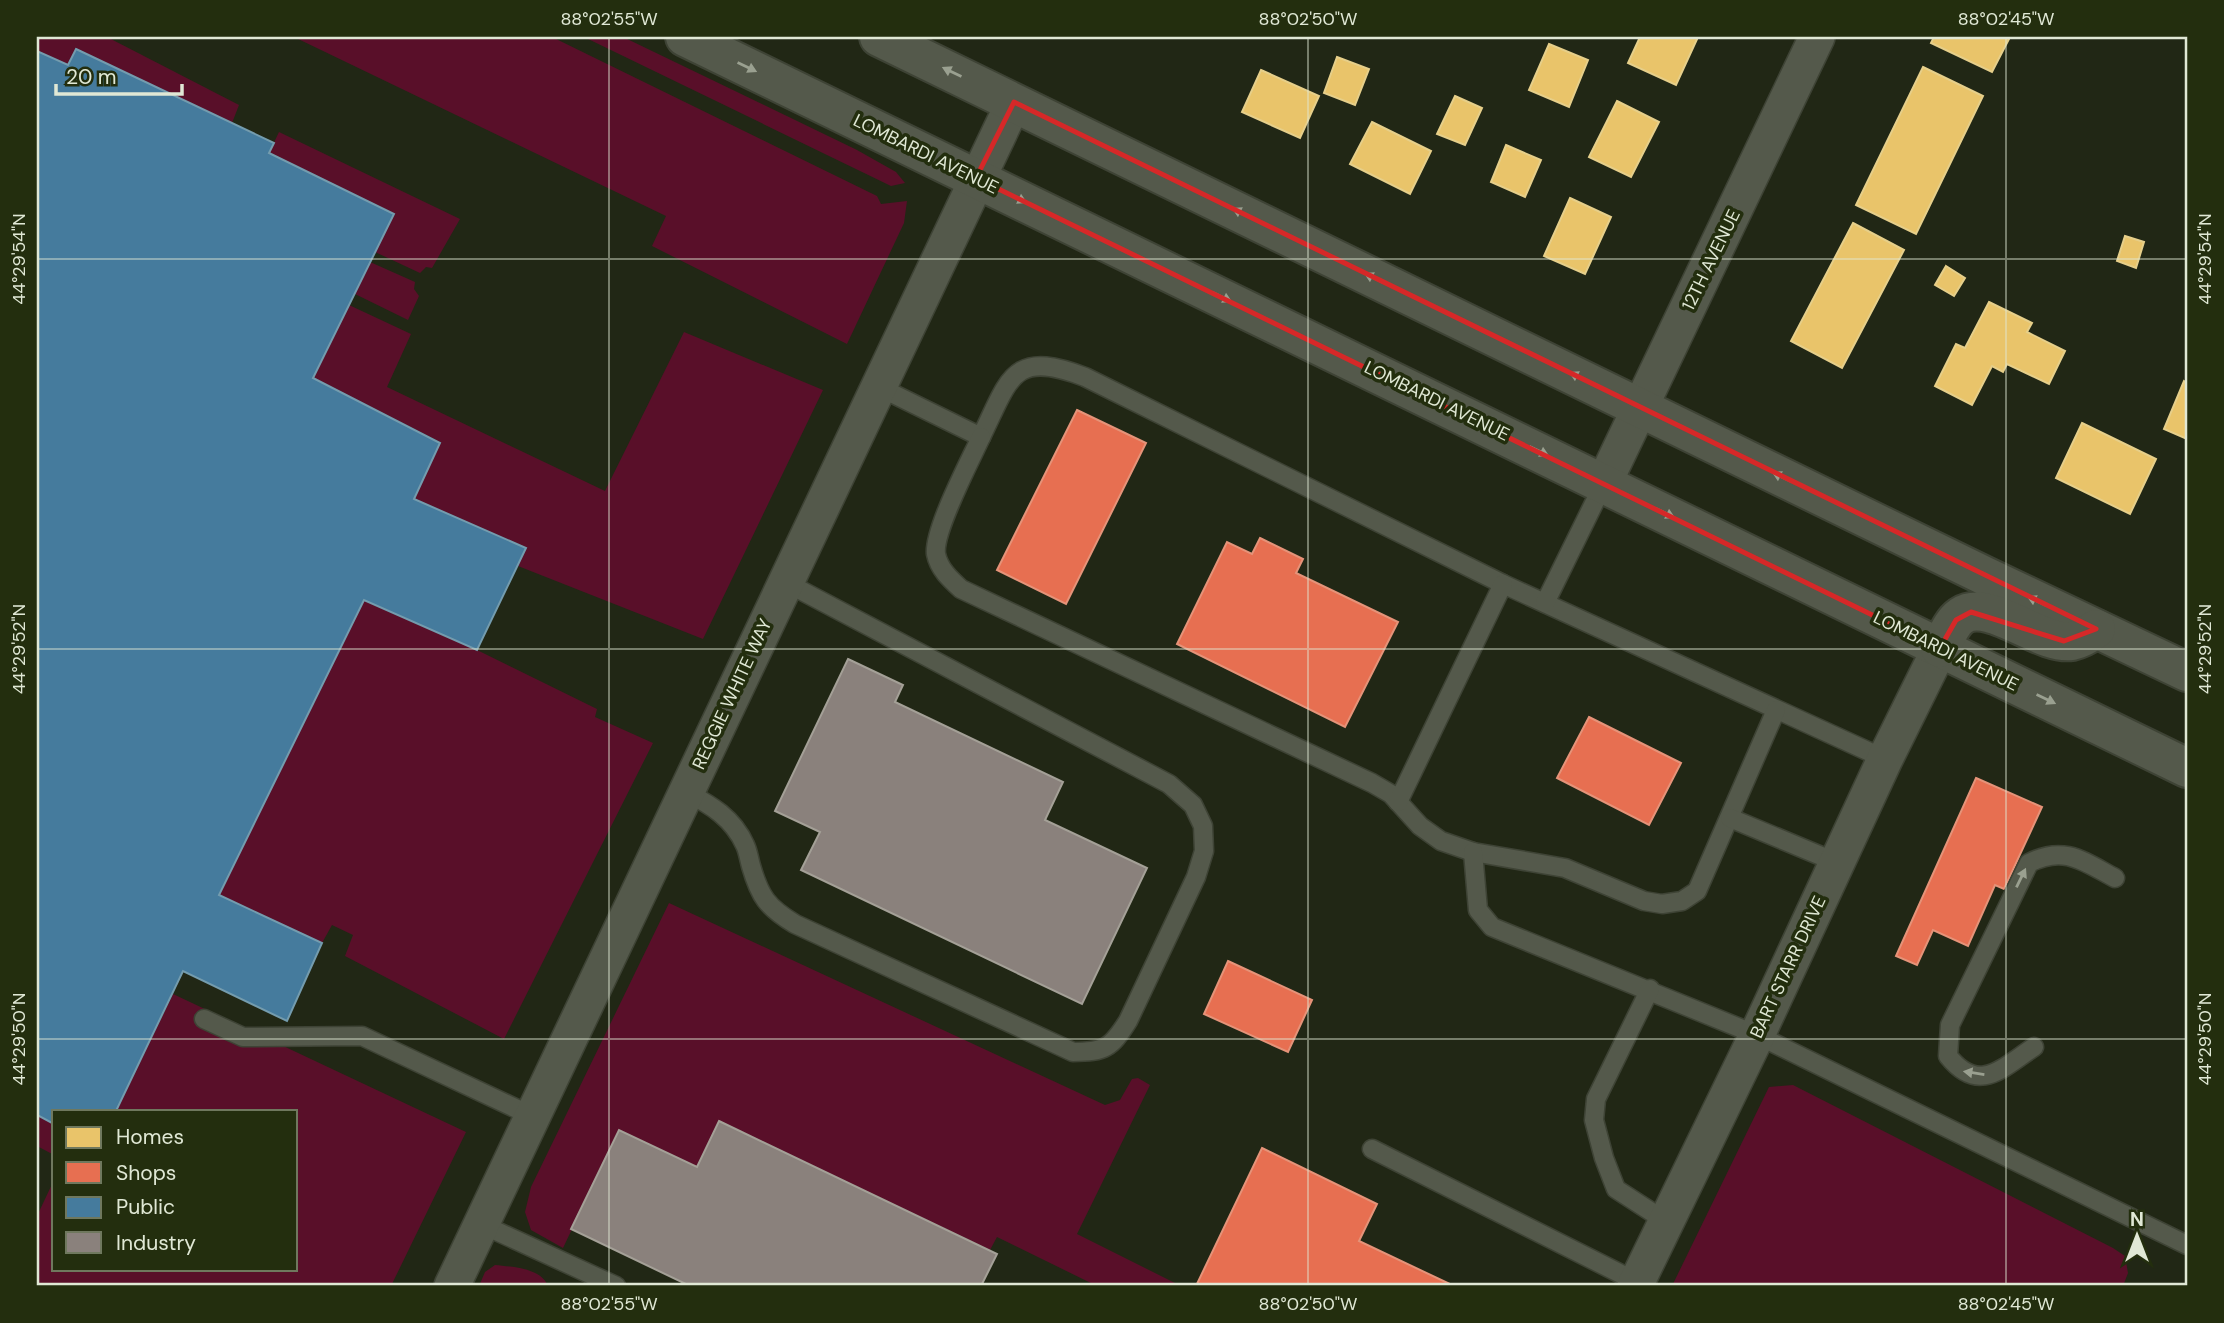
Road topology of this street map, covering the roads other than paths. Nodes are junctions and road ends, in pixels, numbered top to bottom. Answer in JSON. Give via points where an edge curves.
{"nodes":[{"id":1,"x":685,"y":37,"type":"edge"},
{"id":2,"x":879,"y":37,"type":"edge"},
{"id":3,"x":1817,"y":37,"type":"edge"},
{"id":4,"x":1014,"y":102,"type":"junction"},
{"id":5,"x":976,"y":178,"type":"junction"},
{"id":6,"x":877,"y":386,"type":"junction"},
{"id":7,"x":1640,"y":407,"type":"junction"},
{"id":8,"x":981,"y":437,"type":"junction"},
{"id":9,"x":1604,"y":483,"type":"junction"},
{"id":10,"x":785,"y":582,"type":"junction"},
{"id":11,"x":1503,"y":584,"type":"junction"},
{"id":12,"x":1545,"y":603,"type":"junction"},
{"id":13,"x":2096,"y":629,"type":"junction"},
{"id":14,"x":1940,"y":648,"type":"junction"},
{"id":15,"x":2187,"y":671,"type":"edge"},
{"id":16,"x":1776,"y":710,"type":"junction"},
{"id":17,"x":1885,"y":759,"type":"junction"},
{"id":18,"x":2187,"y":768,"type":"edge"},
{"id":19,"x":686,"y":792,"type":"junction"},
{"id":20,"x":1398,"y":802,"type":"junction"},
{"id":21,"x":1730,"y":818,"type":"junction"},
{"id":22,"x":1473,"y":852,"type":"junction"},
{"id":23,"x":1838,"y":863,"type":"junction"},
{"id":24,"x":2115,"y":878,"type":"dead end"},
{"id":25,"x":1650,"y":989,"type":"junction"},
{"id":26,"x":204,"y":1018,"type":"dead end"},
{"id":27,"x":1757,"y":1035,"type":"junction"},
{"id":28,"x":2034,"y":1047,"type":"dead end"},
{"id":29,"x":532,"y":1116,"type":"junction"},
{"id":30,"x":1372,"y":1149,"type":"dead end"},
{"id":31,"x":1667,"y":1222,"type":"junction"},
{"id":32,"x":481,"y":1224,"type":"junction"},
{"id":33,"x":2187,"y":1245,"type":"edge"},
{"id":34,"x":1636,"y":1284,"type":"edge"},
{"id":35,"x":452,"y":1286,"type":"edge"},
{"id":36,"x":616,"y":1286,"type":"edge"}],
"edges":[{"from":1,"to":5,"type":"main road","name":"LOMBARDI AVENUE","one_way":true},
{"from":4,"to":2,"type":"main road","one_way":true},
{"from":3,"to":7,"type":"street","name":"12TH AVENUE"},
{"from":4,"to":5,"type":"street","name":"REGGIE WHITE WAY"},
{"from":7,"to":4,"type":"main road","one_way":true},
{"from":5,"to":6,"type":"street","name":"REGGIE WHITE WAY"},
{"from":5,"to":9,"type":"main road","name":"LOMBARDI AVENUE","one_way":true},
{"from":6,"to":8,"type":"lane"},
{"from":6,"to":10,"type":"street","name":"REGGIE WHITE WAY"},
{"from":7,"to":9,"type":"street","name":"12TH AVENUE"},
{"from":13,"to":7,"type":"main road","one_way":true},
{"from":8,"to":11,"type":"lane","via":[[1010,379],[1031,365],[1058,367]]},
{"from":8,"to":20,"type":"lane","via":[[939,533],[936,553],[944,573],[961,589],[1372,783]]},
{"from":9,"to":12,"type":"lane"},
{"from":9,"to":14,"type":"main road","name":"LOMBARDI AVENUE","one_way":true},
{"from":10,"to":19,"type":"street","name":"REGGIE WHITE WAY"},
{"from":10,"to":19,"type":"lane","via":[[1169,784],[1193,805],[1203,826],[1204,851],[1128,1021],[1114,1044],[1096,1052],[1073,1052],[795,924],[774,912],[760,896],[746,846],[732,822]]},
{"from":11,"to":12,"type":"lane"},
{"from":11,"to":20,"type":"lane"},
{"from":12,"to":16,"type":"lane"},
{"from":13,"to":14,"type":"main road","via":[[2064,641],[1971,612],[1956,620]]},
{"from":13,"to":15,"type":"main road"},
{"from":14,"to":17,"type":"street","name":"BART STARR DRIVE"},
{"from":14,"to":18,"type":"main road","name":"LOMBARDI AVENUE","one_way":true},
{"from":16,"to":17,"type":"lane"},
{"from":16,"to":21,"type":"lane"},
{"from":17,"to":23,"type":"street","name":"BART STARR DRIVE"},
{"from":19,"to":29,"type":"street","name":"REGGIE WHITE WAY"},
{"from":20,"to":22,"type":"lane","via":[[1441,841]]},
{"from":21,"to":22,"type":"lane","via":[[1697,891],[1682,901],[1662,904],[1643,901],[1565,868]]},
{"from":21,"to":23,"type":"lane"},
{"from":22,"to":25,"type":"lane","via":[[1478,910],[1492,926]]},
{"from":23,"to":27,"type":"street","name":"BART STARR DRIVE"},
{"from":28,"to":24,"type":"lane","one_way":true,"via":[[1993,1074],[1975,1076],[1959,1070],[1948,1056],[1950,1025],[2029,863],[2041,856],[2073,856]]},
{"from":25,"to":27,"type":"lane"},
{"from":25,"to":31,"type":"lane","via":[[1596,1099],[1594,1120],[1616,1189]]},
{"from":26,"to":29,"type":"lane","via":[[243,1037],[362,1036]]},
{"from":27,"to":31,"type":"street","name":"BART STARR DRIVE"},
{"from":27,"to":33,"type":"lane"},
{"from":29,"to":32,"type":"street","name":"REGGIE WHITE WAY"},
{"from":30,"to":34,"type":"lane"},
{"from":31,"to":34,"type":"street","name":"BART STARR DRIVE"},
{"from":32,"to":35,"type":"street","name":"REGGIE WHITE WAY"},
{"from":32,"to":36,"type":"lane"}]}
